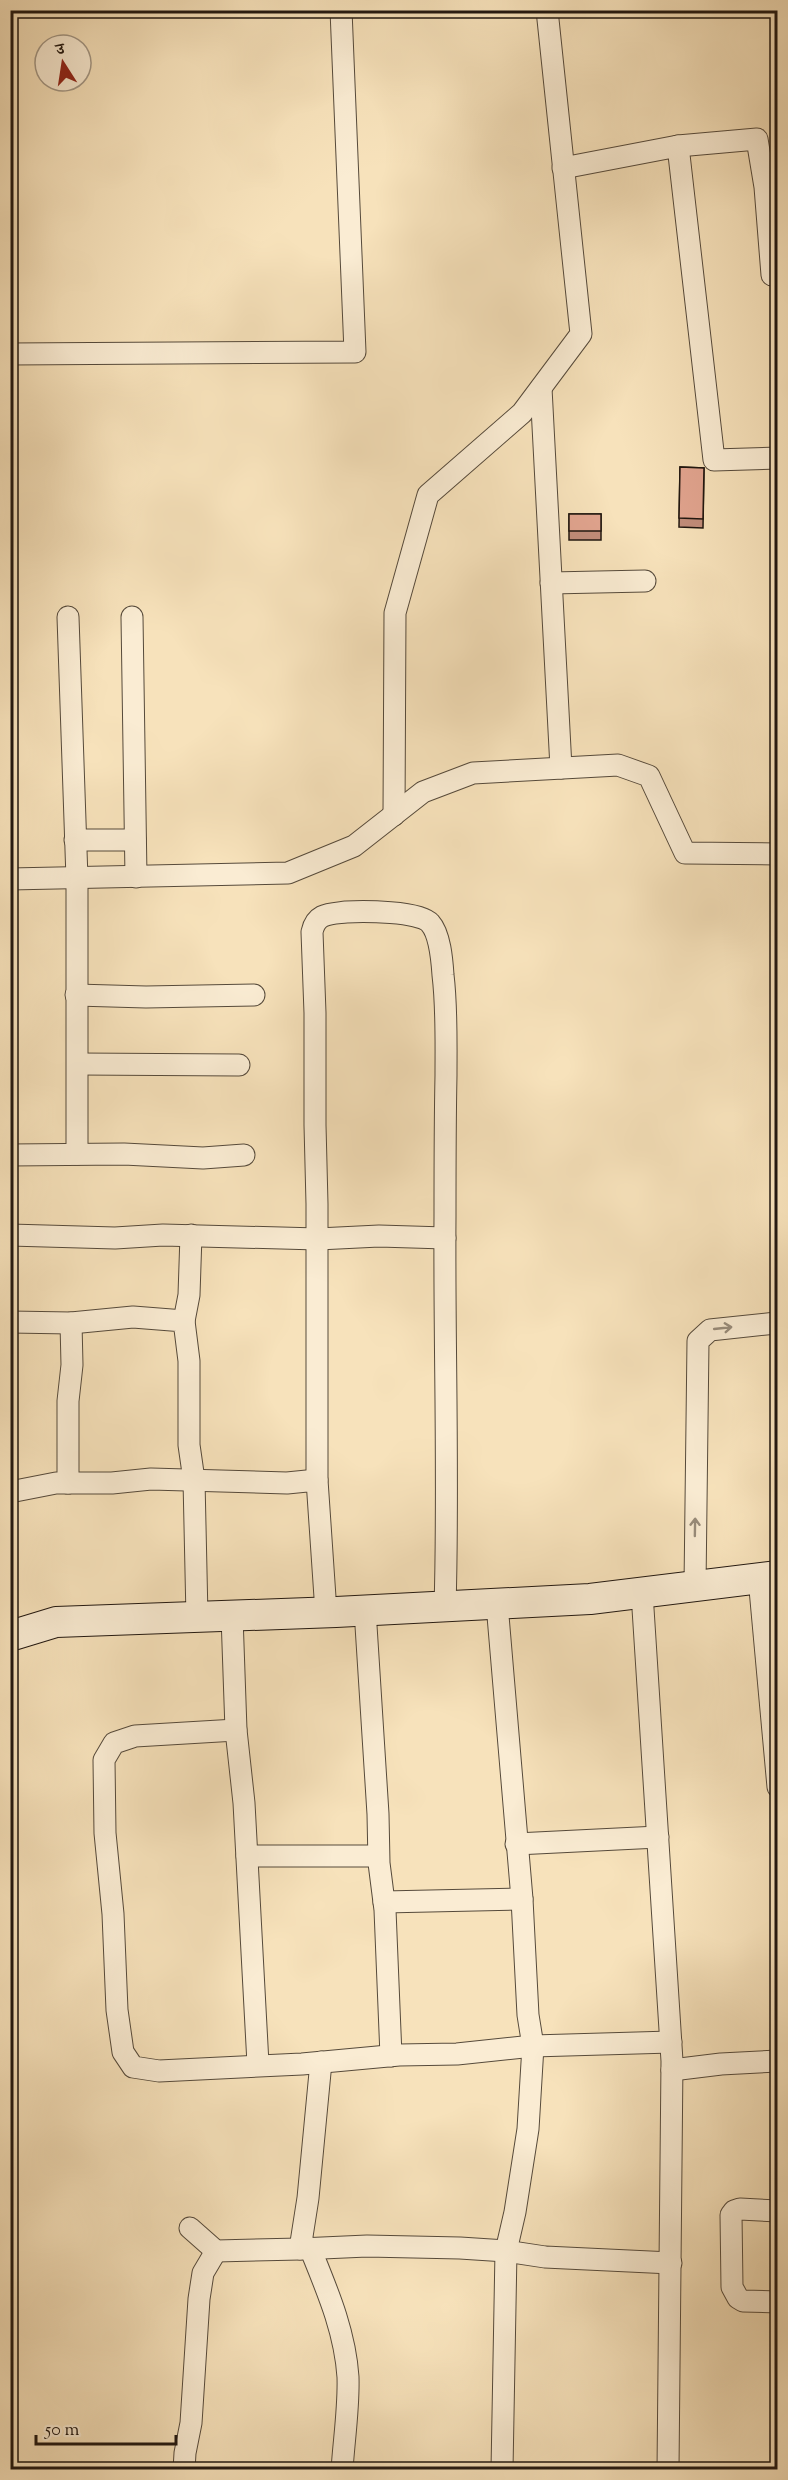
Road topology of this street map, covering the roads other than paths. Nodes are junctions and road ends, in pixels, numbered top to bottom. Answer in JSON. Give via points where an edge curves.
{"nodes":[{"id":1,"x":340,"y":10,"type":"edge"},
{"id":2,"x":546,"y":10,"type":"edge"},
{"id":3,"x":678,"y":146,"type":"junction"},
{"id":4,"x":563,"y":168,"type":"junction"},
{"id":5,"x":772,"y":275,"type":"dead end"},
{"id":6,"x":10,"y":354,"type":"edge"},
{"id":7,"x":541,"y":388,"type":"junction"},
{"id":8,"x":777,"y":458,"type":"edge"},
{"id":9,"x":645,"y":581,"type":"dead end"},
{"id":10,"x":551,"y":583,"type":"junction"},
{"id":11,"x":68,"y":617,"type":"dead end"},
{"id":12,"x":132,"y":617,"type":"dead end"},
{"id":13,"x":561,"y":768,"type":"junction"},
{"id":14,"x":394,"y":815,"type":"junction"},
{"id":15,"x":75,"y":840,"type":"junction"},
{"id":16,"x":135,"y":840,"type":"junction"},
{"id":17,"x":777,"y":854,"type":"edge"},
{"id":18,"x":136,"y":877,"type":"junction"},
{"id":19,"x":10,"y":879,"type":"edge"},
{"id":20,"x":77,"y":879,"type":"junction"},
{"id":21,"x":76,"y":995,"type":"junction"},
{"id":22,"x":254,"y":995,"type":"dead end"},
{"id":23,"x":78,"y":1064,"type":"junction"},
{"id":24,"x":239,"y":1065,"type":"dead end"},
{"id":25,"x":77,"y":1154,"type":"junction"},
{"id":26,"x":10,"y":1155,"type":"edge"},
{"id":27,"x":244,"y":1155,"type":"dead end"},
{"id":28,"x":10,"y":1235,"type":"edge"},
{"id":29,"x":191,"y":1235,"type":"junction"},
{"id":30,"x":445,"y":1238,"type":"junction"},
{"id":31,"x":318,"y":1239,"type":"junction"},
{"id":32,"x":184,"y":1321,"type":"junction"},
{"id":33,"x":10,"y":1322,"type":"edge"},
{"id":34,"x":71,"y":1323,"type":"junction"},
{"id":35,"x":777,"y":1325,"type":"edge"},
{"id":36,"x":194,"y":1480,"type":"junction"},
{"id":37,"x":317,"y":1480,"type":"junction"},
{"id":38,"x":68,"y":1483,"type":"junction"},
{"id":39,"x":10,"y":1492,"type":"edge"},
{"id":40,"x":768,"y":1577,"type":"edge"},
{"id":41,"x":696,"y":1586,"type":"junction"},
{"id":42,"x":642,"y":1593,"type":"junction"},
{"id":43,"x":497,"y":1604,"type":"junction"},
{"id":44,"x":445,"y":1606,"type":"junction"},
{"id":45,"x":364,"y":1610,"type":"junction"},
{"id":46,"x":326,"y":1612,"type":"junction"},
{"id":47,"x":232,"y":1616,"type":"junction"},
{"id":48,"x":197,"y":1617,"type":"junction"},
{"id":49,"x":10,"y":1635,"type":"edge"},
{"id":50,"x":236,"y":1730,"type":"junction"},
{"id":51,"x":777,"y":1786,"type":"edge"},
{"id":52,"x":658,"y":1837,"type":"junction"},
{"id":53,"x":516,"y":1844,"type":"junction"},
{"id":54,"x":247,"y":1856,"type":"junction"},
{"id":55,"x":378,"y":1856,"type":"junction"},
{"id":56,"x":522,"y":1899,"type":"junction"},
{"id":57,"x":384,"y":1902,"type":"junction"},
{"id":58,"x":671,"y":2042,"type":"junction"},
{"id":59,"x":532,"y":2046,"type":"junction"},
{"id":60,"x":391,"y":2056,"type":"junction"},
{"id":61,"x":777,"y":2061,"type":"edge"},
{"id":62,"x":321,"y":2062,"type":"junction"},
{"id":63,"x":258,"y":2064,"type":"junction"},
{"id":64,"x":672,"y":2070,"type":"junction"},
{"id":65,"x":777,"y":2211,"type":"edge"},
{"id":66,"x":190,"y":2228,"type":"dead end"},
{"id":67,"x":305,"y":2249,"type":"junction"},
{"id":68,"x":216,"y":2251,"type":"junction"},
{"id":69,"x":506,"y":2251,"type":"junction"},
{"id":70,"x":671,"y":2263,"type":"junction"},
{"id":71,"x":777,"y":2302,"type":"edge"},
{"id":72,"x":184,"y":2469,"type":"edge"},
{"id":73,"x":342,"y":2469,"type":"edge"},
{"id":74,"x":502,"y":2469,"type":"edge"},
{"id":75,"x":668,"y":2469,"type":"edge"}],
"edges":[{"from":1,"to":6,"type":"street","via":[[355,352]]},
{"from":2,"to":4,"type":"street"},
{"from":3,"to":4,"type":"street"},
{"from":3,"to":5,"type":"street","via":[[757,139]]},
{"from":3,"to":8,"type":"street","via":[[714,460]]},
{"from":4,"to":7,"type":"street","via":[[581,334]]},
{"from":7,"to":10,"type":"street"},
{"from":7,"to":14,"type":"street","via":[[522,413],[428,495],[395,613]]},
{"from":9,"to":10,"type":"street"},
{"from":10,"to":13,"type":"street"},
{"from":11,"to":15,"type":"street"},
{"from":12,"to":16,"type":"street"},
{"from":13,"to":14,"type":"street","via":[[472,773],[423,792]]},
{"from":13,"to":17,"type":"street","via":[[618,765],[649,776],[685,854]]},
{"from":14,"to":18,"type":"street","via":[[354,846],[288,873]]},
{"from":15,"to":16,"type":"street"},
{"from":15,"to":20,"type":"street"},
{"from":16,"to":18,"type":"street"},
{"from":18,"to":20,"type":"street"},
{"from":19,"to":20,"type":"street"},
{"from":20,"to":21,"type":"street"},
{"from":21,"to":22,"type":"street"},
{"from":21,"to":23,"type":"street"},
{"from":23,"to":24,"type":"street"},
{"from":23,"to":25,"type":"street"},
{"from":25,"to":26,"type":"street"},
{"from":25,"to":27,"type":"street","via":[[204,1158]]},
{"from":28,"to":29,"type":"street"},
{"from":29,"to":31,"type":"street"},
{"from":29,"to":32,"type":"street"},
{"from":30,"to":31,"type":"street"},
{"from":30,"to":31,"type":"street","via":[[444,976],[436,934],[424,917],[351,912],[322,915],[314,922],[312,932]]},
{"from":30,"to":44,"type":"street"},
{"from":31,"to":37,"type":"street"},
{"from":32,"to":34,"type":"street","via":[[134,1317]]},
{"from":32,"to":36,"type":"street"},
{"from":33,"to":34,"type":"street"},
{"from":34,"to":38,"type":"street"},
{"from":41,"to":35,"type":"street","one_way":true,"via":[[698,1341],[710,1330]]},
{"from":36,"to":37,"type":"street"},
{"from":36,"to":38,"type":"street"},
{"from":36,"to":48,"type":"street"},
{"from":37,"to":46,"type":"street"},
{"from":38,"to":39,"type":"street"},
{"from":40,"to":41,"type":"street"},
{"from":40,"to":51,"type":"street"},
{"from":41,"to":42,"type":"street"},
{"from":42,"to":43,"type":"street"},
{"from":42,"to":52,"type":"street"},
{"from":43,"to":44,"type":"street"},
{"from":43,"to":53,"type":"street"},
{"from":44,"to":45,"type":"street"},
{"from":45,"to":46,"type":"street"},
{"from":45,"to":55,"type":"street"},
{"from":46,"to":47,"type":"street"},
{"from":47,"to":48,"type":"street"},
{"from":47,"to":50,"type":"street"},
{"from":48,"to":49,"type":"street","via":[[56,1622]]},
{"from":50,"to":54,"type":"street"},
{"from":50,"to":63,"type":"street","via":[[135,1736],[114,1743],[104,1760],[117,2010],[123,2052],[133,2067],[159,2070]]},
{"from":52,"to":53,"type":"street"},
{"from":52,"to":58,"type":"street"},
{"from":53,"to":56,"type":"street"},
{"from":54,"to":55,"type":"street"},
{"from":54,"to":63,"type":"street"},
{"from":55,"to":57,"type":"street"},
{"from":56,"to":57,"type":"street"},
{"from":56,"to":59,"type":"street"},
{"from":57,"to":60,"type":"street"},
{"from":58,"to":59,"type":"street"},
{"from":58,"to":64,"type":"street"},
{"from":59,"to":60,"type":"street"},
{"from":59,"to":69,"type":"street","via":[[528,2129]]},
{"from":60,"to":62,"type":"street"},
{"from":61,"to":64,"type":"street"},
{"from":62,"to":63,"type":"street"},
{"from":62,"to":67,"type":"street"},
{"from":64,"to":70,"type":"street"},
{"from":65,"to":71,"type":"street","via":[[740,2209],[731,2215],[735,2294],[743,2301]]},
{"from":66,"to":68,"type":"street"},
{"from":67,"to":68,"type":"street"},
{"from":67,"to":69,"type":"street","via":[[367,2246]]},
{"from":67,"to":73,"type":"street","via":[[330,2298],[344,2345],[348,2378]]},
{"from":68,"to":72,"type":"street","via":[[203,2272],[199,2299]]},
{"from":69,"to":70,"type":"street","via":[[545,2257]]},
{"from":69,"to":74,"type":"street"},
{"from":70,"to":75,"type":"street"}]}
